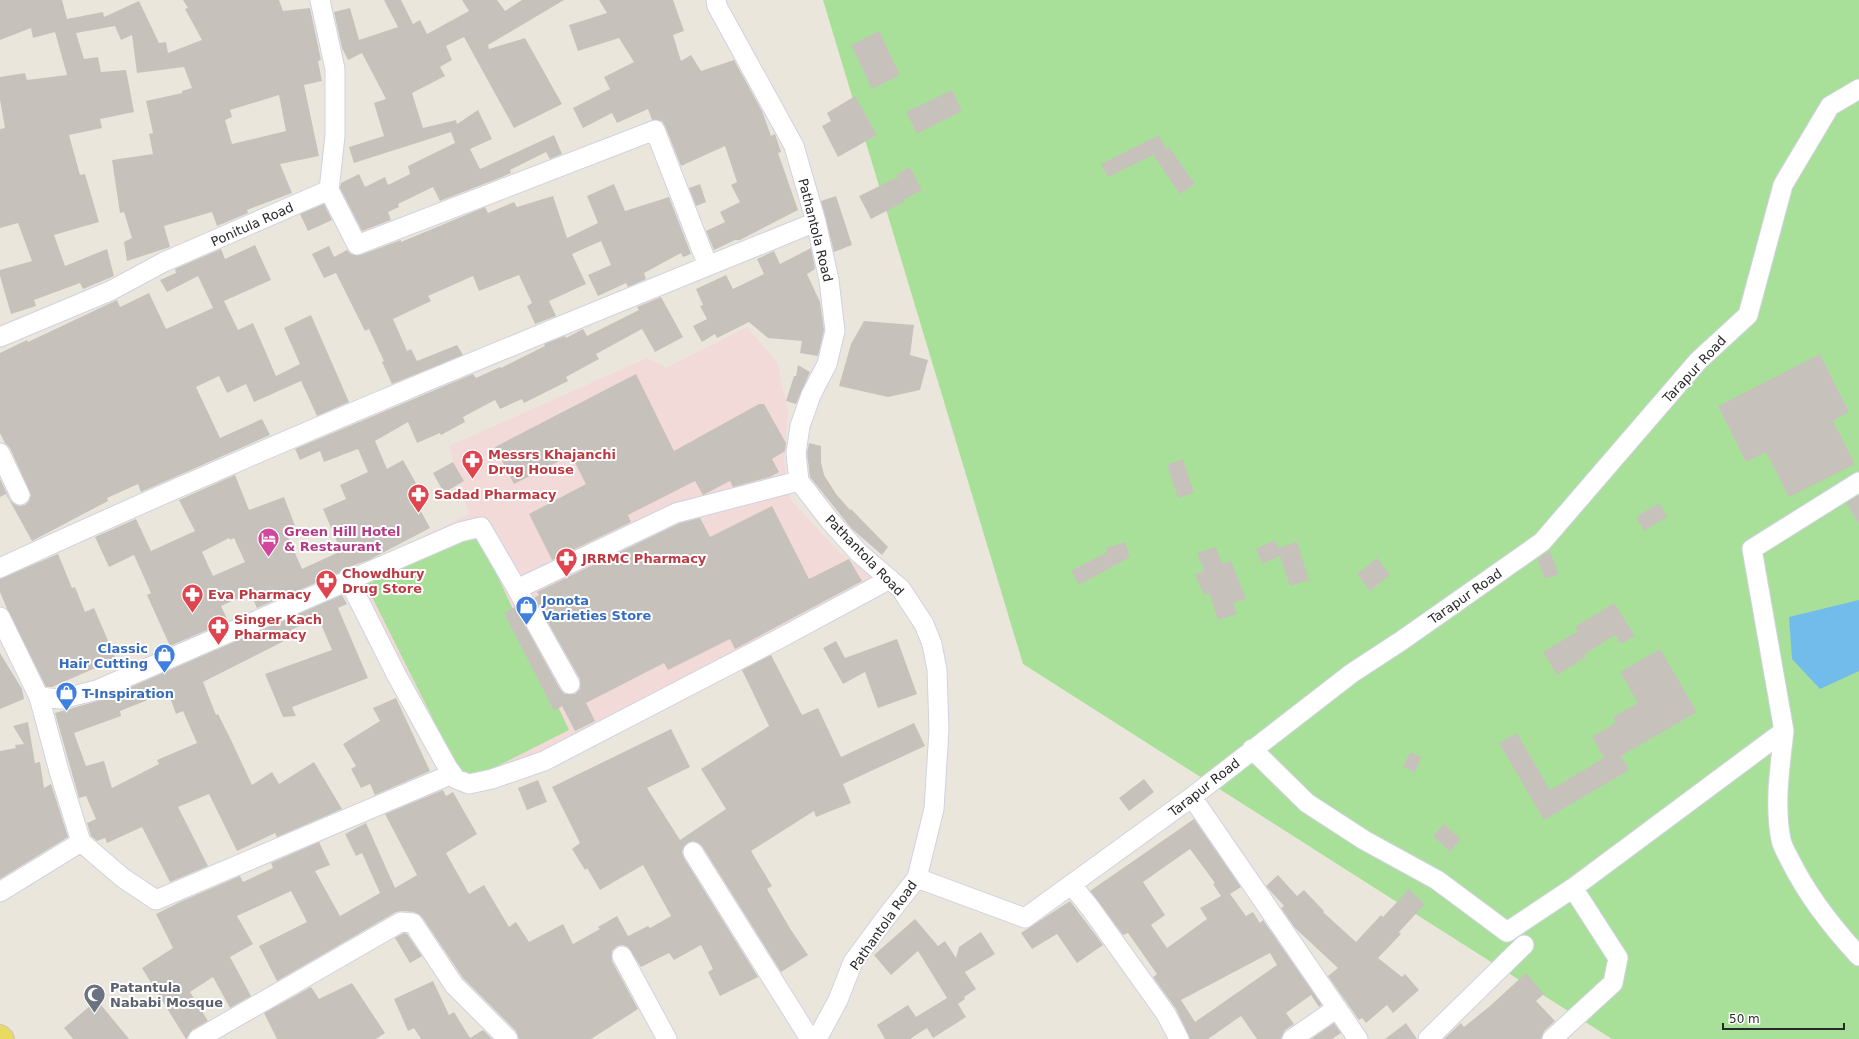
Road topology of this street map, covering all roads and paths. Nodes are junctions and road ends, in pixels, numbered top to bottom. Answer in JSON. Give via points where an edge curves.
{"nodes":[{"id":1,"x":320,"y":0,"type":"edge"},
{"id":2,"x":716,"y":0,"type":"edge"},
{"id":3,"x":1859,"y":89,"type":"edge"},
{"id":4,"x":329,"y":190,"type":"junction"},
{"id":5,"x":816,"y":222,"type":"junction"},
{"id":6,"x":708,"y":266,"type":"junction"},
{"id":7,"x":0,"y":337,"type":"edge"},
{"id":8,"x":0,"y":453,"type":"edge"},
{"id":9,"x":799,"y":481,"type":"junction"},
{"id":10,"x":1859,"y":482,"type":"edge"},
{"id":11,"x":20,"y":496,"type":"dead end"},
{"id":12,"x":0,"y":568,"type":"edge"},
{"id":13,"x":348,"y":579,"type":"junction"},
{"id":14,"x":890,"y":579,"type":"junction"},
{"id":15,"x":518,"y":589,"type":"junction"},
{"id":16,"x":0,"y":617,"type":"edge"},
{"id":17,"x":570,"y":684,"type":"dead end"},
{"id":18,"x":39,"y":697,"type":"junction"},
{"id":19,"x":1784,"y":731,"type":"junction"},
{"id":20,"x":1252,"y":749,"type":"junction"},
{"id":21,"x":446,"y":777,"type":"dead end"},
{"id":22,"x":1192,"y":797,"type":"junction"},
{"id":23,"x":81,"y":842,"type":"junction"},
{"id":24,"x":692,"y":852,"type":"dead end"},
{"id":25,"x":917,"y":878,"type":"junction"},
{"id":26,"x":1072,"y":885,"type":"junction"},
{"id":27,"x":1573,"y":888,"type":"junction"},
{"id":28,"x":0,"y":892,"type":"edge"},
{"id":29,"x":1524,"y":945,"type":"dead end"},
{"id":30,"x":622,"y":956,"type":"dead end"},
{"id":31,"x":1859,"y":956,"type":"edge"},
{"id":32,"x":1337,"y":1008,"type":"junction"},
{"id":33,"x":0,"y":1036,"type":"edge"},
{"id":34,"x":3,"y":1039,"type":"edge"},
{"id":35,"x":198,"y":1039,"type":"edge"},
{"id":36,"x":508,"y":1039,"type":"edge"},
{"id":37,"x":667,"y":1039,"type":"edge"},
{"id":38,"x":810,"y":1039,"type":"edge"},
{"id":39,"x":817,"y":1039,"type":"edge"},
{"id":40,"x":1179,"y":1039,"type":"edge"},
{"id":41,"x":1292,"y":1039,"type":"edge"},
{"id":42,"x":1358,"y":1039,"type":"edge"},
{"id":43,"x":1428,"y":1039,"type":"edge"},
{"id":44,"x":1552,"y":1039,"type":"edge"}],
"edges":[{"from":1,"to":4,"type":"street","via":[[335,69],[334,136]]},
{"from":2,"to":5,"type":"street","name":"Pathantola Road","via":[[794,146]]},
{"from":3,"to":20,"type":"street","name":"Tarapur Road","via":[[1830,106],[1783,185],[1748,315],[1698,361],[1542,542],[1401,642],[1352,673]]},
{"from":4,"to":6,"type":"street","via":[[357,244],[654,130]]},
{"from":4,"to":7,"type":"street","name":"Ponitula Road","via":[[164,262],[110,291]]},
{"from":5,"to":6,"type":"street"},
{"from":5,"to":9,"type":"street","name":"Pathantola Road","via":[[829,280],[835,331],[827,364],[811,395],[800,426],[796,453]]},
{"from":6,"to":12,"type":"street","via":[[434,378],[102,520]]},
{"from":8,"to":11,"type":"street"},
{"from":9,"to":14,"type":"street","name":"Pathantola Road","via":[[859,553]]},
{"from":9,"to":15,"type":"street","via":[[676,513]]},
{"from":10,"to":19,"type":"street","via":[[1752,549]]},
{"from":13,"to":14,"type":"street","via":[[396,676],[448,768],[456,779],[469,784],[544,761]]},
{"from":13,"to":15,"type":"street","via":[[460,532],[482,528]]},
{"from":13,"to":18,"type":"street","via":[[97,690],[60,699]]},
{"from":14,"to":25,"type":"street","name":"Pathantola Road","via":[[901,589],[924,624],[932,644],[937,670],[939,730],[934,809]]},
{"from":15,"to":17,"type":"street"},
{"from":16,"to":18,"type":"street"},
{"from":18,"to":23,"type":"street"},
{"from":19,"to":27,"type":"street"},
{"from":19,"to":31,"type":"street","via":[[1777,788],[1782,842],[1802,884],[1837,932]]},
{"from":20,"to":22,"type":"street","name":"Tarapur Road"},
{"from":20,"to":27,"type":"street","via":[[1307,803],[1364,840],[1437,880],[1507,932]]},
{"from":21,"to":23,"type":"street","via":[[156,900],[123,878]]},
{"from":22,"to":26,"type":"street","name":"Tarapur Road"},
{"from":22,"to":32,"type":"street"},
{"from":23,"to":28,"type":"street"},
{"from":24,"to":38,"type":"street"},
{"from":25,"to":26,"type":"street","name":"Tarapur Road","via":[[1025,918]]},
{"from":25,"to":39,"type":"street","name":"Pathantola Road","via":[[854,962],[838,1000]]},
{"from":26,"to":40,"type":"street","via":[[1166,1014]]},
{"from":27,"to":44,"type":"street","via":[[1618,958],[1613,983]]},
{"from":29,"to":43,"type":"street"},
{"from":30,"to":37,"type":"street"},
{"from":32,"to":41,"type":"street"},
{"from":32,"to":42,"type":"street"},
{"from":33,"to":34,"type":"main road"},
{"from":35,"to":36,"type":"street","via":[[401,922],[413,923],[454,985]]}]}
